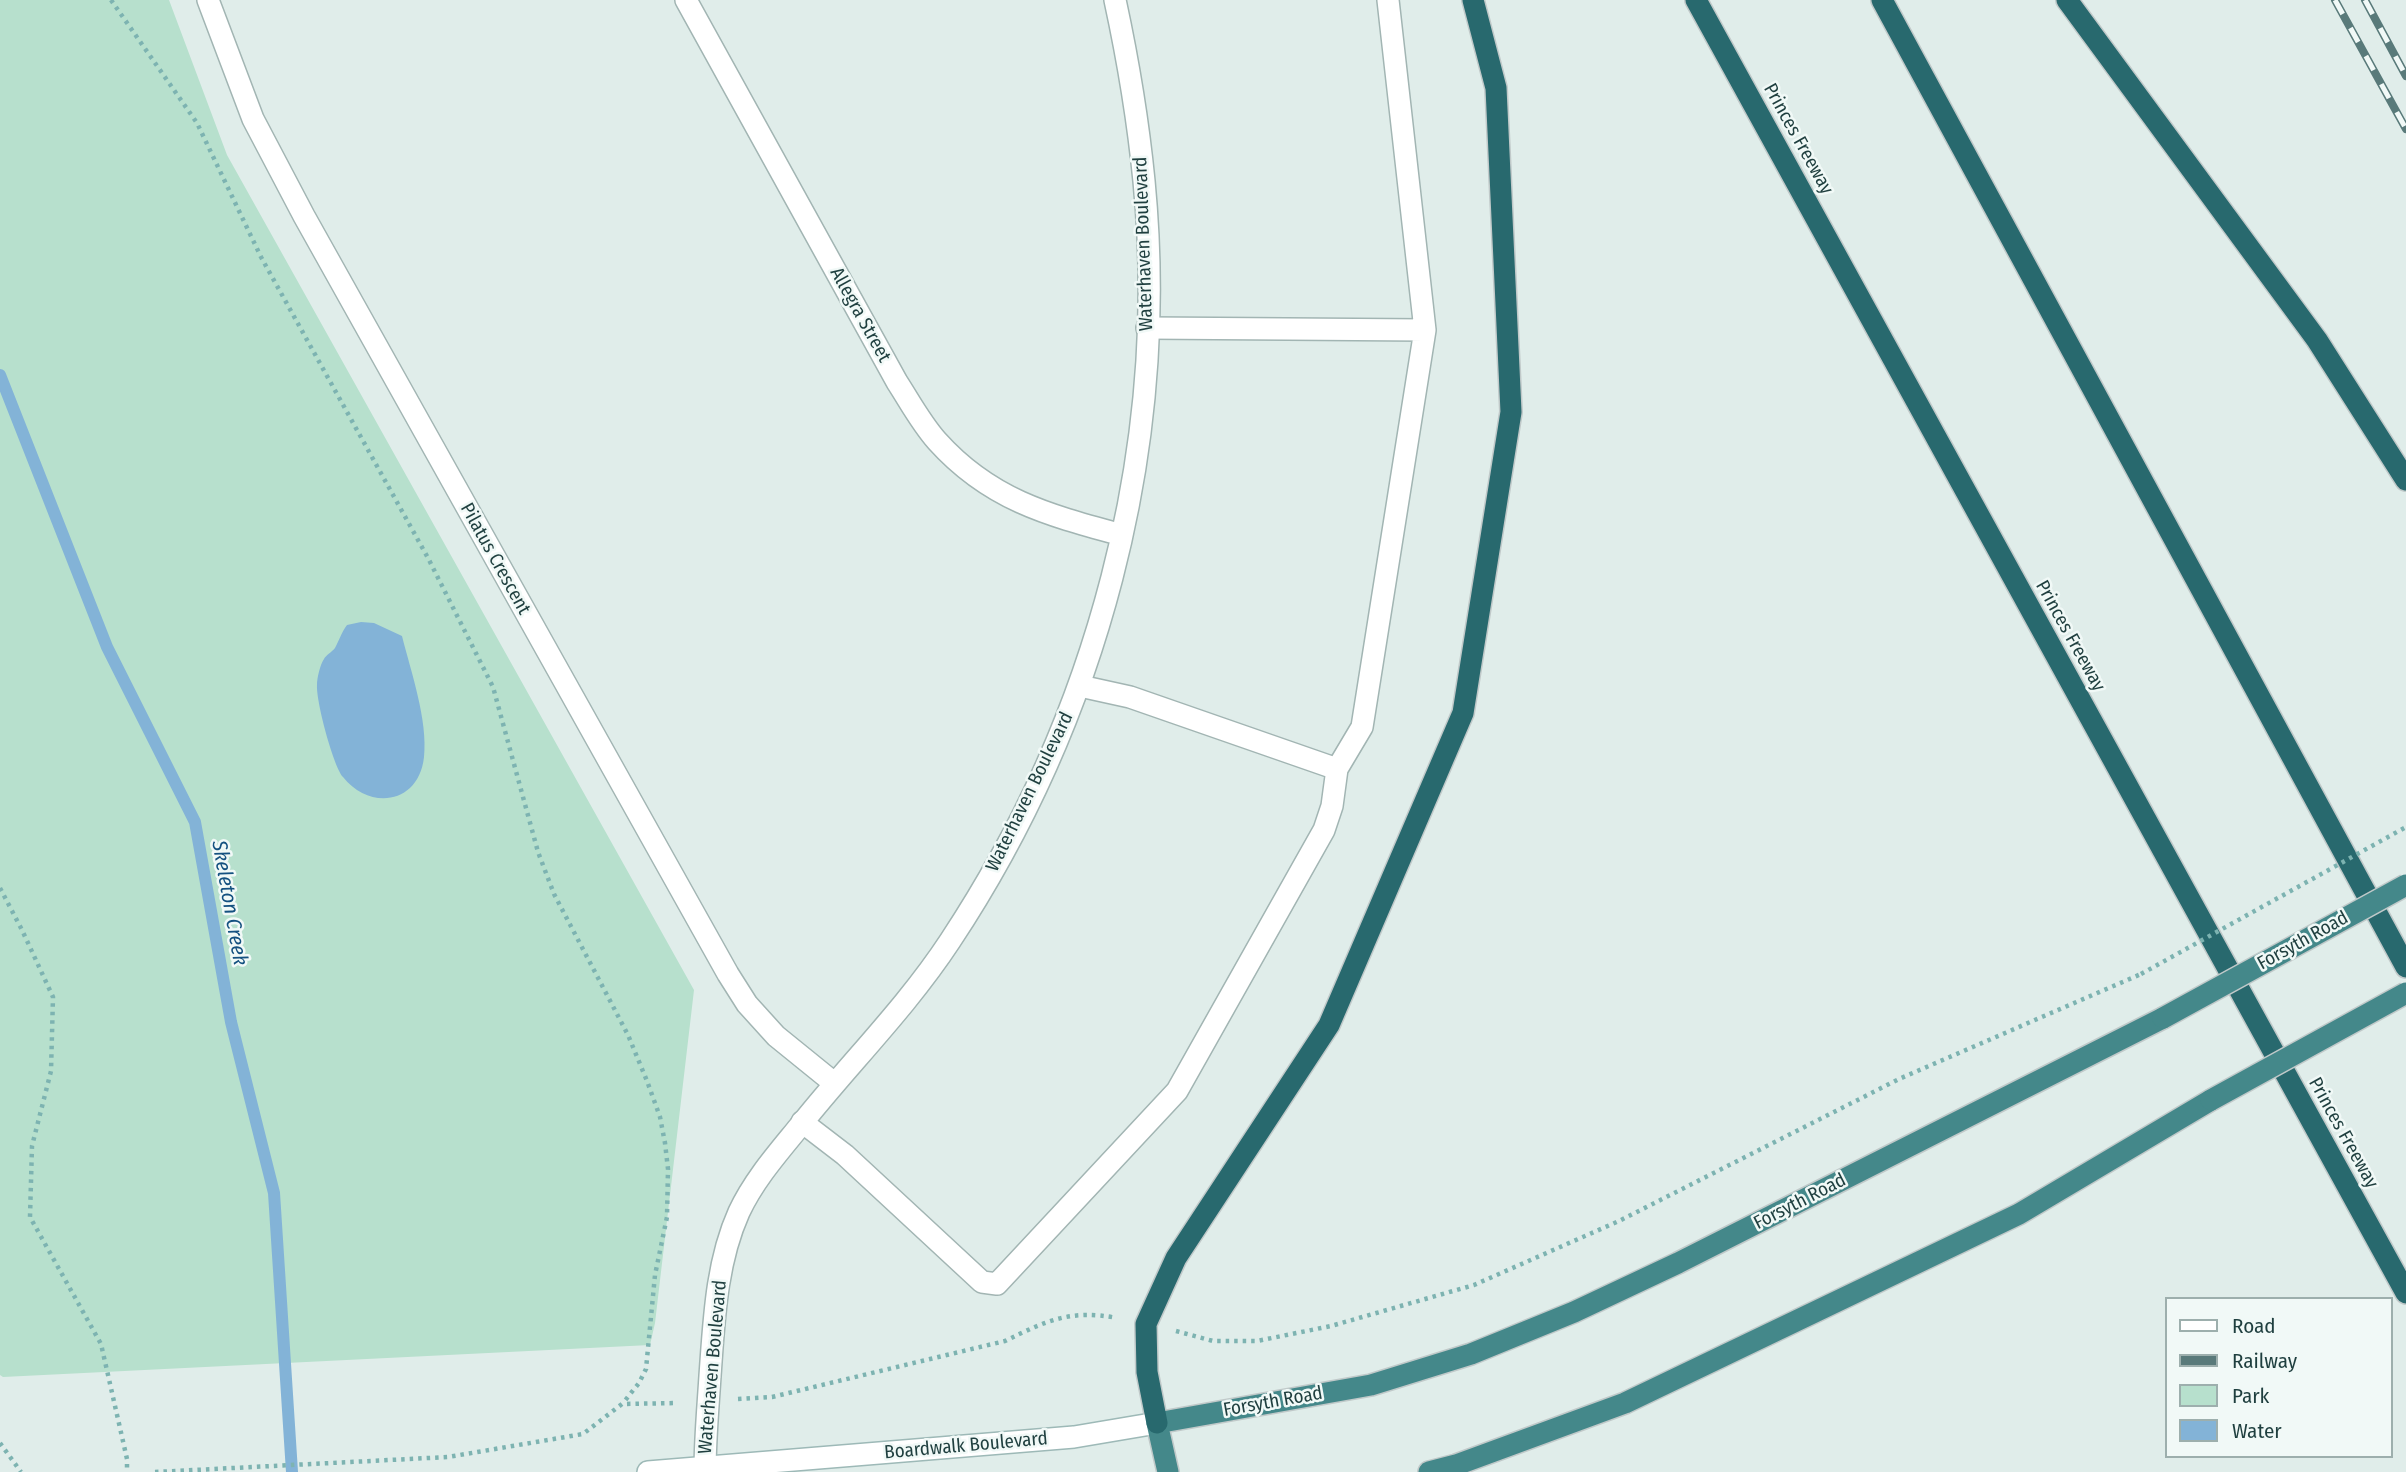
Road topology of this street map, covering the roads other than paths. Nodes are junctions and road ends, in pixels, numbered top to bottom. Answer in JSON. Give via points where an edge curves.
{"nodes":[{"id":1,"x":208,"y":0,"type":"edge"},
{"id":2,"x":686,"y":0,"type":"edge"},
{"id":3,"x":1115,"y":0,"type":"edge"},
{"id":4,"x":1388,"y":0,"type":"edge"},
{"id":5,"x":1473,"y":0,"type":"edge"},
{"id":6,"x":1696,"y":0,"type":"edge"},
{"id":7,"x":1882,"y":0,"type":"edge"},
{"id":8,"x":2067,"y":0,"type":"edge"},
{"id":9,"x":1147,"y":328,"type":"junction"},
{"id":10,"x":1424,"y":330,"type":"junction"},
{"id":11,"x":2406,"y":480,"type":"edge"},
{"id":12,"x":1122,"y":535,"type":"junction"},
{"id":13,"x":1080,"y":686,"type":"junction"},
{"id":14,"x":1337,"y":769,"type":"junction"},
{"id":15,"x":2406,"y":885,"type":"edge"},
{"id":16,"x":2406,"y":967,"type":"edge"},
{"id":17,"x":2406,"y":993,"type":"edge"},
{"id":18,"x":834,"y":1083,"type":"junction"},
{"id":19,"x":802,"y":1122,"type":"junction"},
{"id":20,"x":2406,"y":1293,"type":"edge"},
{"id":21,"x":1157,"y":1423,"type":"junction"},
{"id":22,"x":705,"y":1469,"type":"edge"},
{"id":23,"x":648,"y":1472,"type":"edge"},
{"id":24,"x":1168,"y":1472,"type":"edge"},
{"id":25,"x":1429,"y":1472,"type":"edge"}],
"edges":[{"from":1,"to":18,"type":"street","name":"Pilatus Crescent","via":[[253,119],[304,216],[729,974],[747,1004],[776,1036]]},
{"from":2,"to":12,"type":"street","name":"Allegra Street","via":[[897,382],[935,439],[974,476],[1021,505]]},
{"from":3,"to":9,"type":"street","name":"Waterhaven Boulevard","via":[[1145,185]]},
{"from":4,"to":10,"type":"street"},
{"from":5,"to":21,"type":"highway","via":[[1496,88],[1511,412],[1463,713],[1329,1026],[1176,1258],[1146,1324],[1147,1371]]},
{"from":6,"to":20,"type":"highway","name":"Princes Freeway"},
{"from":7,"to":16,"type":"highway"},
{"from":8,"to":11,"type":"highway","via":[[2317,340]]},
{"from":9,"to":10,"type":"street"},
{"from":9,"to":12,"type":"street","name":"Waterhaven Boulevard","via":[[1138,455]]},
{"from":10,"to":14,"type":"street","via":[[1362,727]]},
{"from":12,"to":13,"type":"street","name":"Waterhaven Boulevard"},
{"from":13,"to":14,"type":"street","via":[[1130,697]]},
{"from":13,"to":18,"type":"street","name":"Waterhaven Boulevard","via":[[1051,758],[987,882],[914,990]]},
{"from":14,"to":19,"type":"street","via":[[1324,830],[1177,1091],[997,1284],[982,1282],[845,1155]]},
{"from":15,"to":21,"type":"highway","name":"Forsyth Road","bridge":true,"via":[[2163,1018],[1574,1312],[1471,1354],[1371,1385]]},
{"from":17,"to":25,"type":"highway","bridge":true,"via":[[2211,1100],[2019,1214],[1625,1404]]},
{"from":18,"to":19,"type":"street","name":"Waterhaven Boulevard"},
{"from":19,"to":22,"type":"street","name":"Waterhaven Boulevard","via":[[757,1180],[728,1242],[714,1322]]},
{"from":21,"to":22,"type":"street","name":"Boardwalk Boulevard","via":[[1074,1437]]},
{"from":21,"to":24,"type":"highway"},
{"from":22,"to":23,"type":"street","name":"Boardwalk Boulevard"}]}
